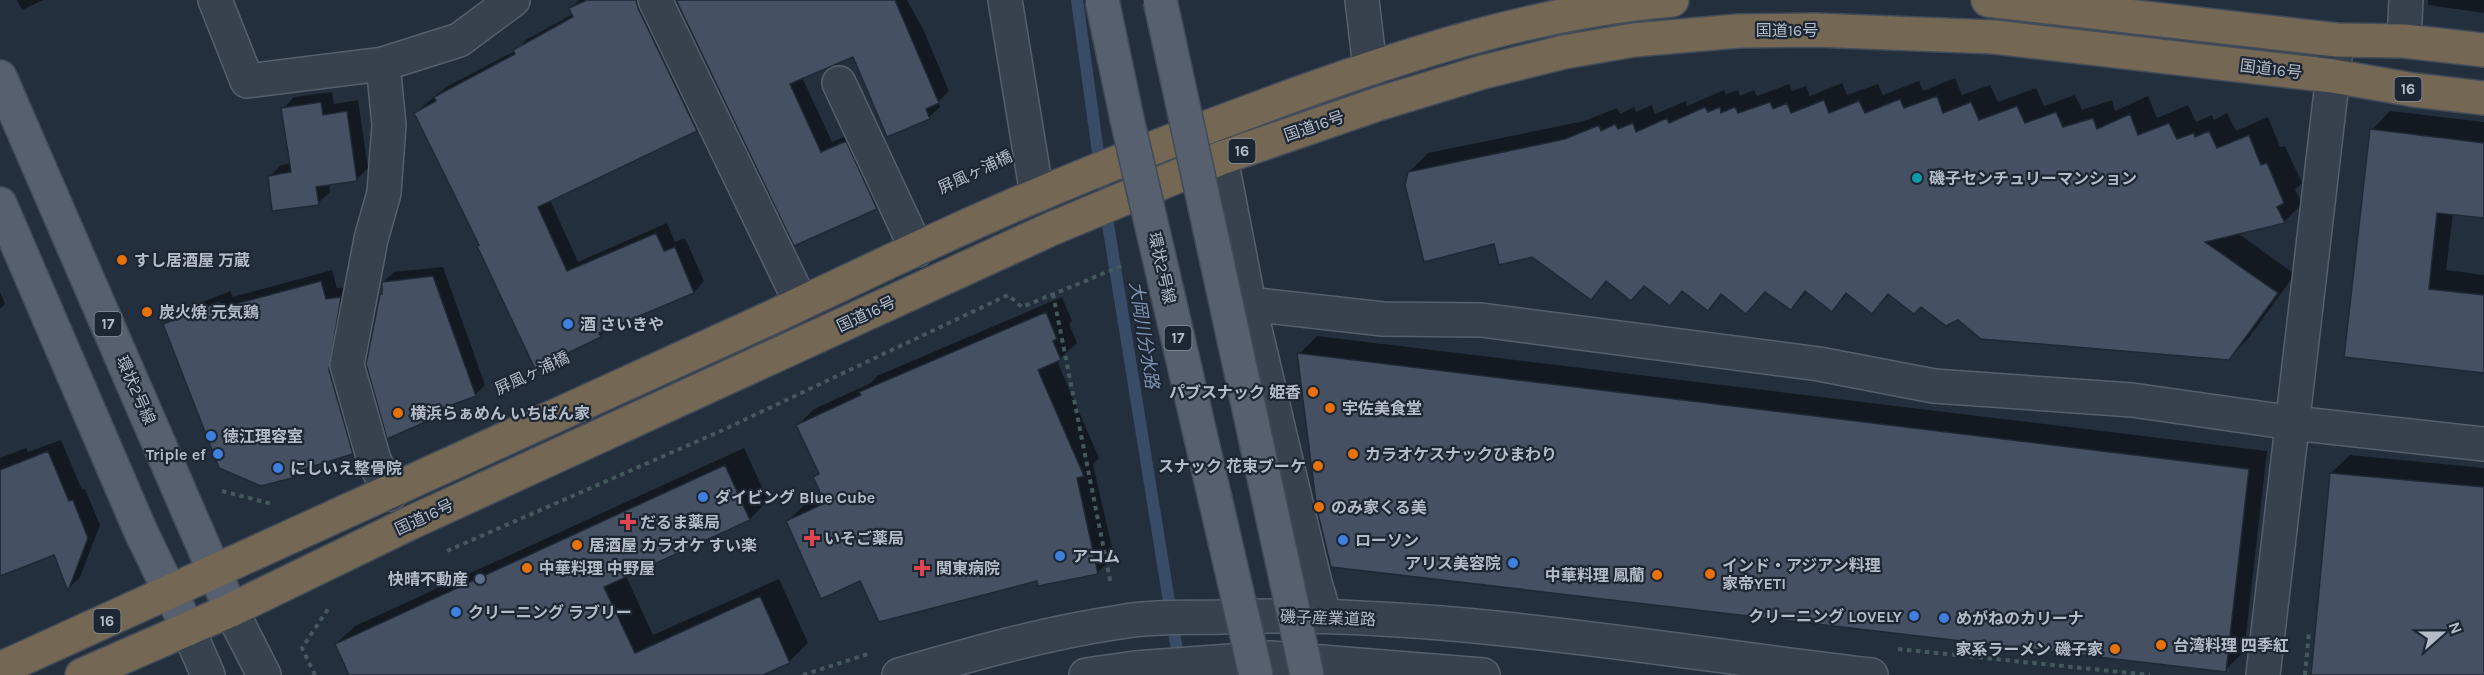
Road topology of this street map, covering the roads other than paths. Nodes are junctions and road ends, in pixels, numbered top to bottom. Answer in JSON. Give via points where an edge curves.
{"nodes":[{"id":1,"x":214,"y":0,"type":"edge"},
{"id":2,"x":513,"y":0,"type":"edge"},
{"id":3,"x":655,"y":0,"type":"edge"},
{"id":4,"x":1005,"y":0,"type":"edge"},
{"id":5,"x":1102,"y":0,"type":"edge"},
{"id":6,"x":1160,"y":0,"type":"edge"},
{"id":7,"x":1362,"y":0,"type":"edge"},
{"id":8,"x":1672,"y":0,"type":"edge"},
{"id":9,"x":1988,"y":0,"type":"edge"},
{"id":10,"x":2406,"y":0,"type":"edge"},
{"id":11,"x":1538,"y":11,"type":"edge"},
{"id":12,"x":2337,"y":40,"type":"junction"},
{"id":13,"x":2404,"y":40,"type":"junction"},
{"id":14,"x":2484,"y":50,"type":"edge"},
{"id":15,"x":383,"y":64,"type":"junction"},
{"id":16,"x":1370,"y":68,"type":"junction"},
{"id":17,"x":2333,"y":76,"type":"junction"},
{"id":18,"x":0,"y":77,"type":"edge"},
{"id":19,"x":839,"y":83,"type":"dead end"},
{"id":20,"x":2484,"y":98,"type":"edge"},
{"id":21,"x":1211,"y":124,"type":"junction"},
{"id":22,"x":1221,"y":158,"type":"junction"},
{"id":23,"x":1037,"y":195,"type":"junction"},
{"id":24,"x":0,"y":204,"type":"edge"},
{"id":25,"x":917,"y":250,"type":"junction"},
{"id":26,"x":801,"y":303,"type":"junction"},
{"id":27,"x":1250,"y":304,"type":"junction"},
{"id":28,"x":2293,"y":423,"type":"junction"},
{"id":29,"x":2484,"y":444,"type":"edge"},
{"id":30,"x":390,"y":494,"type":"junction"},
{"id":31,"x":214,"y":572,"type":"junction"},
{"id":32,"x":171,"y":591,"type":"junction"},
{"id":33,"x":231,"y":610,"type":"junction"},
{"id":34,"x":1325,"y":616,"type":"junction"},
{"id":35,"x":188,"y":629,"type":"junction"},
{"id":36,"x":1264,"y":667,"type":"edge"},
{"id":37,"x":1760,"y":668,"type":"edge"},
{"id":38,"x":0,"y":669,"type":"edge"},
{"id":39,"x":1322,"y":671,"type":"edge"},
{"id":40,"x":82,"y":675,"type":"edge"},
{"id":41,"x":208,"y":675,"type":"edge"},
{"id":42,"x":264,"y":675,"type":"edge"},
{"id":43,"x":899,"y":675,"type":"edge"},
{"id":44,"x":1086,"y":675,"type":"edge"},
{"id":45,"x":1483,"y":675,"type":"edge"},
{"id":46,"x":1871,"y":675,"type":"edge"},
{"id":47,"x":2263,"y":675,"type":"edge"}],
"edges":[{"from":1,"to":15,"type":"street","via":[[247,81]]},
{"from":2,"to":15,"type":"street","via":[[459,40]]},
{"from":3,"to":26,"type":"street"},
{"from":4,"to":23,"type":"street"},
{"from":5,"to":36,"type":"main road","name":"環状2号線","number":"17","bridge":true,"via":[[1127,119]]},
{"from":6,"to":39,"type":"main road","bridge":true},
{"from":7,"to":16,"type":"street"},
{"from":8,"to":11,"type":"highway","number":"16"},
{"from":9,"to":12,"type":"highway"},
{"from":10,"to":13,"type":"street"},
{"from":11,"to":16,"type":"highway","number":"16"},
{"from":12,"to":13,"type":"highway"},
{"from":12,"to":17,"type":"street"},
{"from":13,"to":14,"type":"highway"},
{"from":15,"to":30,"type":"street","via":[[389,125],[384,193],[346,365],[374,459]]},
{"from":16,"to":21,"type":"highway","number":"16"},
{"from":17,"to":20,"type":"highway","name":"国道16号","number":"16"},
{"from":17,"to":22,"type":"highway","name":"国道16号","number":"16","via":[[1994,37],[1738,31],[1634,40],[1564,52],[1381,103]]},
{"from":17,"to":28,"type":"street"},
{"from":18,"to":31,"type":"main road","name":"環状2号線","number":"17"},
{"from":19,"to":25,"type":"street"},
{"from":21,"to":22,"type":"street"},
{"from":21,"to":23,"type":"highway","number":"16"},
{"from":22,"to":27,"type":"street"},
{"from":22,"to":33,"type":"highway","name":"国道16号","number":"16","via":[[1052,228],[421,518]]},
{"from":23,"to":25,"type":"highway","number":"16"},
{"from":24,"to":32,"type":"main road","via":[[141,532]]},
{"from":25,"to":26,"type":"highway","number":"16"},
{"from":26,"to":30,"type":"highway","number":"16"},
{"from":27,"to":28,"type":"street","via":[[1383,319],[1481,320],[1819,364],[1934,386],[2132,400]]},
{"from":27,"to":34,"type":"street"},
{"from":28,"to":29,"type":"street"},
{"from":28,"to":47,"type":"street"},
{"from":30,"to":31,"type":"highway","number":"16"},
{"from":31,"to":32,"type":"highway","number":"16"},
{"from":31,"to":33,"type":"main road","number":"17"},
{"from":32,"to":35,"type":"main road"},
{"from":32,"to":38,"type":"highway","number":"16"},
{"from":33,"to":35,"type":"highway","number":"16"},
{"from":33,"to":42,"type":"street"},
{"from":34,"to":37,"type":"street","name":"磯子産業道路","via":[[1504,628]]},
{"from":34,"to":43,"type":"street","name":"磯子産業道路","via":[[1117,606]]},
{"from":35,"to":40,"type":"highway","number":"16"},
{"from":35,"to":41,"type":"street"},
{"from":36,"to":39,"type":"street"},
{"from":36,"to":44,"type":"street","via":[[1135,668]]},
{"from":37,"to":46,"type":"street","name":"磯子産業道路"},
{"from":39,"to":45,"type":"street"}]}
